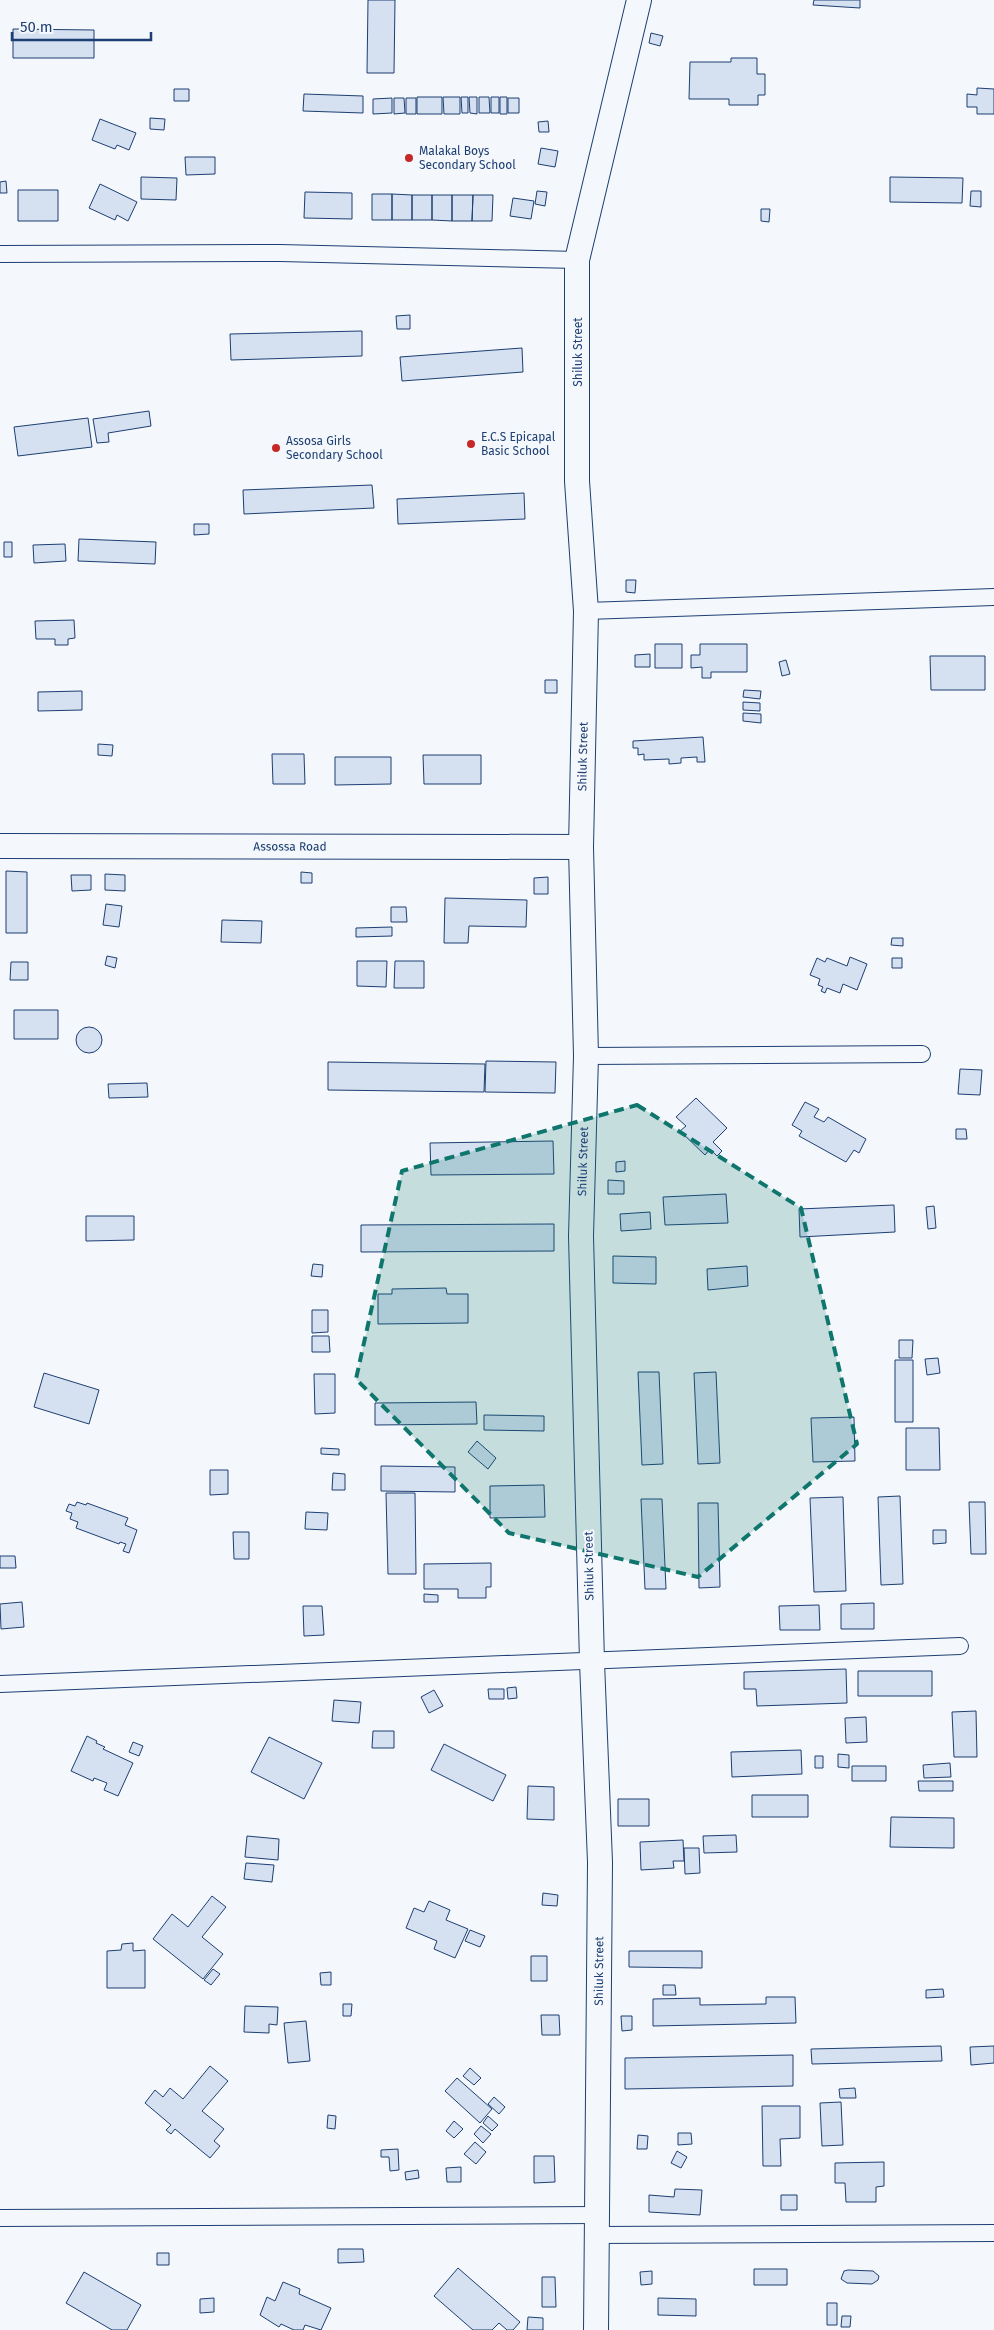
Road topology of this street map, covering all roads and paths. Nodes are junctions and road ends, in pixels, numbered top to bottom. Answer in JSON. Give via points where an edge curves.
{"nodes":[{"id":1,"x":639,"y":0,"type":"edge"},
{"id":2,"x":0,"y":254,"type":"edge"},
{"id":3,"x":577,"y":260,"type":"junction"},
{"id":4,"x":994,"y":597,"type":"edge"},
{"id":5,"x":586,"y":611,"type":"junction"},
{"id":6,"x":0,"y":846,"type":"edge"},
{"id":7,"x":581,"y":847,"type":"junction"},
{"id":8,"x":922,"y":1054,"type":"dead end"},
{"id":9,"x":586,"y":1056,"type":"junction"},
{"id":10,"x":960,"y":1646,"type":"dead end"},
{"id":11,"x":592,"y":1662,"type":"junction"},
{"id":12,"x":0,"y":1684,"type":"edge"},
{"id":13,"x":0,"y":2218,"type":"edge"},
{"id":14,"x":596,"y":2225,"type":"junction"},
{"id":15,"x":994,"y":2233,"type":"edge"},
{"id":16,"x":596,"y":2330,"type":"edge"}],
"edges":[{"from":1,"to":3,"type":"street","name":"Shiluk Street"},
{"from":2,"to":3,"type":"street","via":[[280,253]]},
{"from":3,"to":5,"type":"street","name":"Shiluk Street","via":[[577,481]]},
{"from":4,"to":5,"type":"street"},
{"from":5,"to":7,"type":"street","name":"Shiluk Street"},
{"from":6,"to":7,"type":"street","name":"Assossa Road"},
{"from":7,"to":9,"type":"street","name":"Shiluk Street"},
{"from":8,"to":9,"type":"street"},
{"from":9,"to":11,"type":"street","name":"Shiluk Street","via":[[581,1236]]},
{"from":10,"to":11,"type":"street"},
{"from":11,"to":12,"type":"street"},
{"from":11,"to":14,"type":"street","name":"Shiluk Street","via":[[600,1862]]},
{"from":13,"to":14,"type":"street"},
{"from":14,"to":15,"type":"street"},
{"from":14,"to":16,"type":"street","name":"Shiluk Street"}]}
